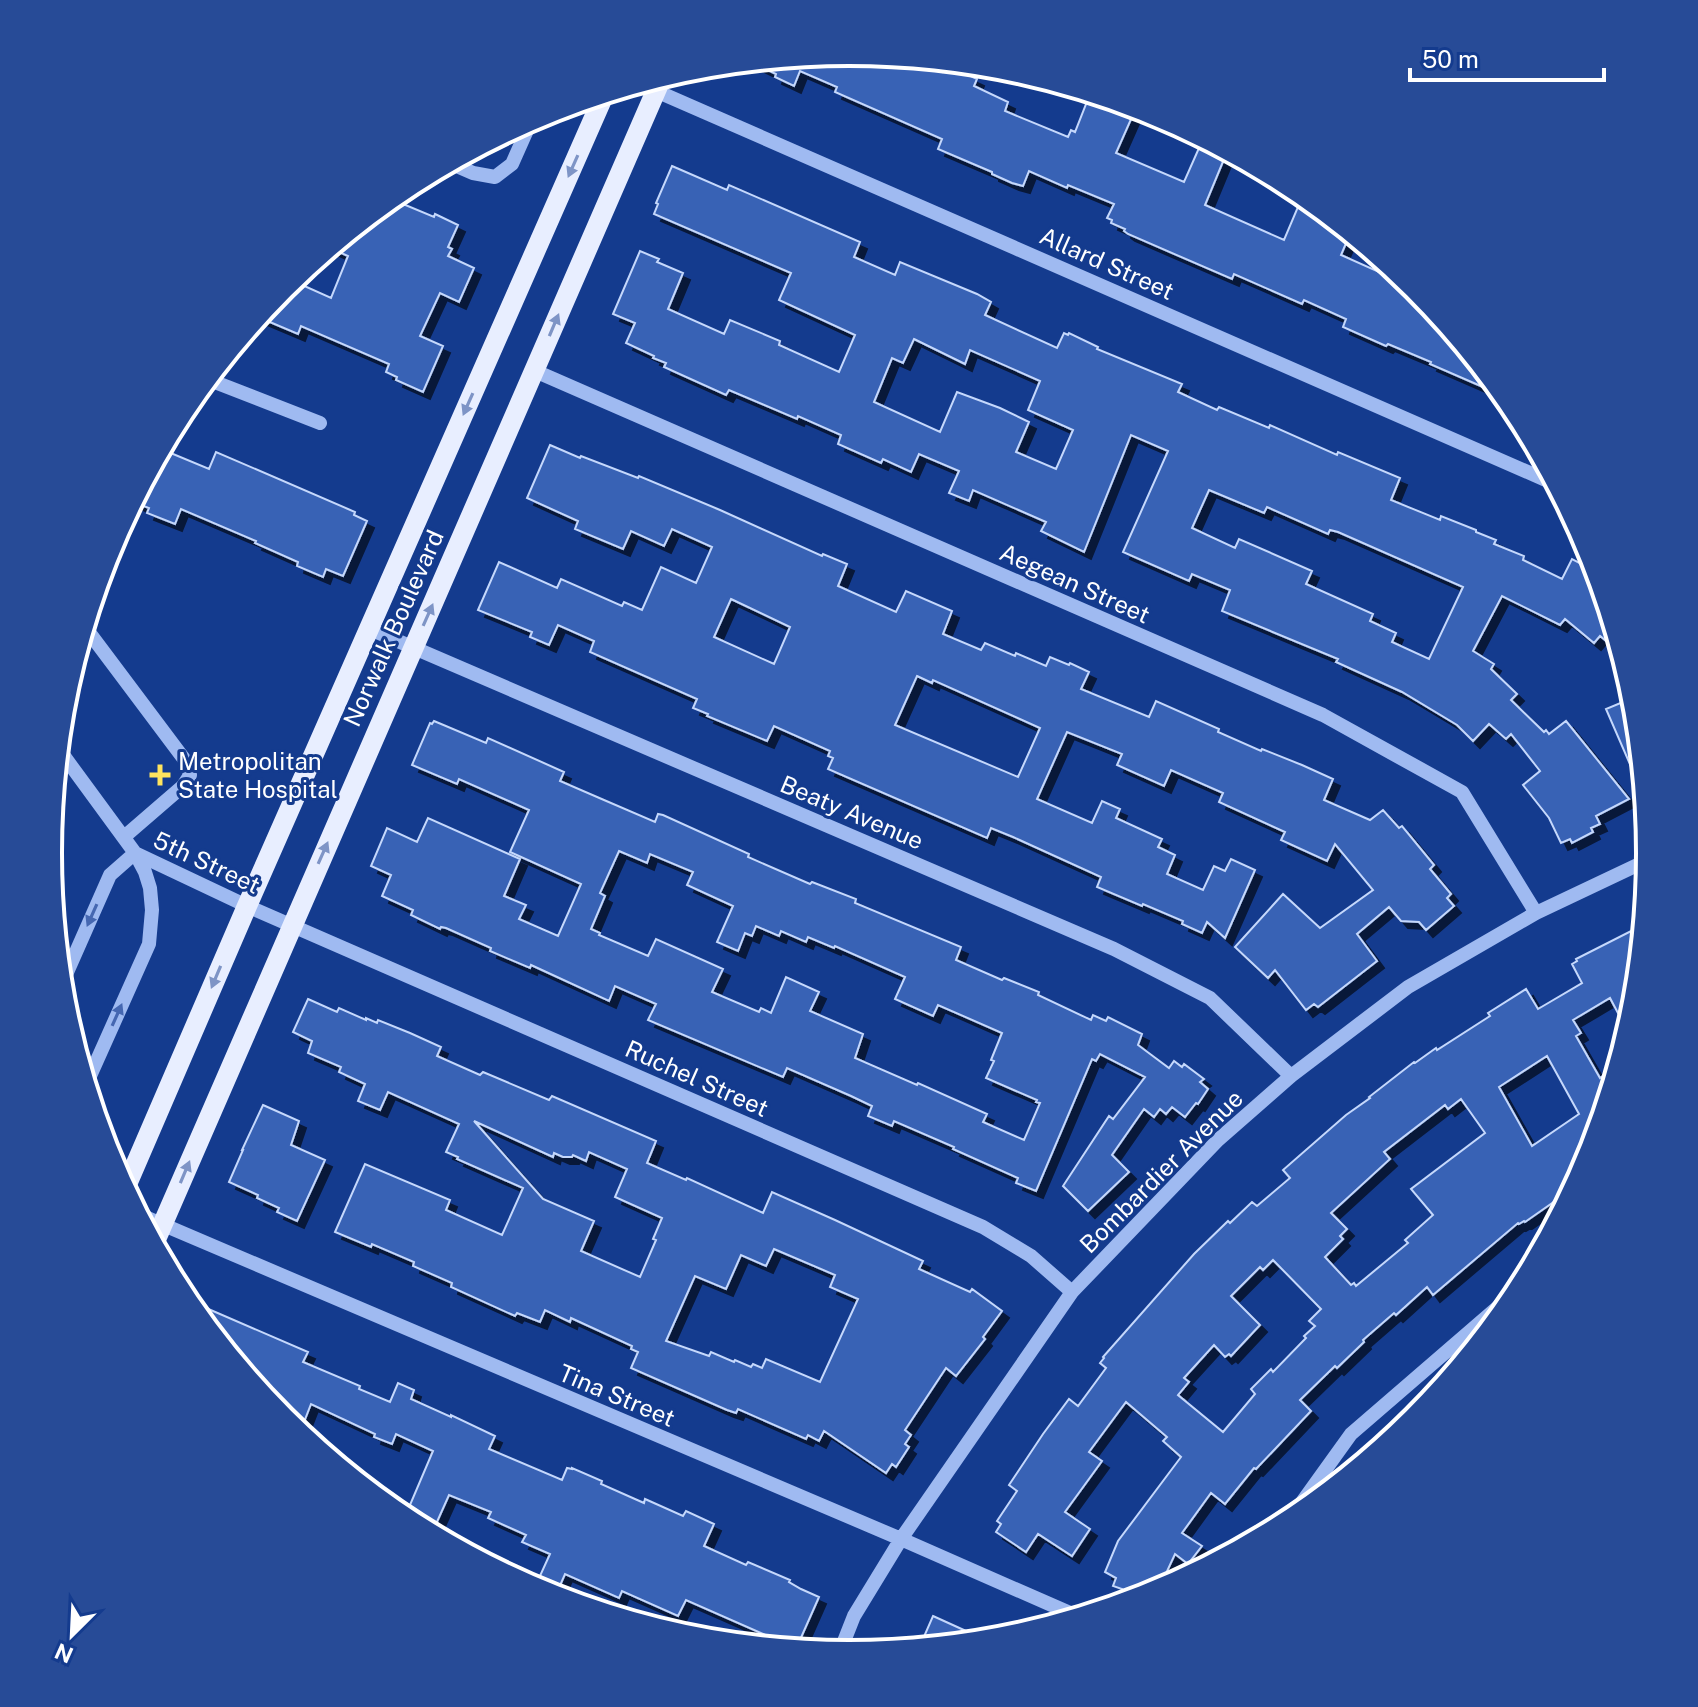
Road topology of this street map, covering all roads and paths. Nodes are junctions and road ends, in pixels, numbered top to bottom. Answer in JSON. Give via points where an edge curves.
{"nodes":[{"id":1,"x":664,"y":89,"type":"edge"},
{"id":2,"x":650,"y":92,"type":"edge"},
{"id":3,"x":599,"y":107,"type":"edge"},
{"id":4,"x":524,"y":137,"type":"edge"},
{"id":5,"x":463,"y":168,"type":"edge"},
{"id":6,"x":535,"y":371,"type":"junction"},
{"id":7,"x":218,"y":383,"type":"edge"},
{"id":8,"x":320,"y":423,"type":"dead end"},
{"id":9,"x":1540,"y":477,"type":"edge"},
{"id":10,"x":370,"y":629,"type":"junction"},
{"id":11,"x":93,"y":637,"type":"edge"},
{"id":12,"x":413,"y":648,"type":"junction"},
{"id":13,"x":68,"y":761,"type":"edge"},
{"id":14,"x":124,"y":837,"type":"junction"},
{"id":15,"x":135,"y":853,"type":"junction"},
{"id":16,"x":1636,"y":866,"type":"edge"},
{"id":17,"x":247,"y":906,"type":"junction"},
{"id":18,"x":1536,"y":913,"type":"junction"},
{"id":19,"x":292,"y":924,"type":"junction"},
{"id":20,"x":70,"y":965,"type":"edge"},
{"id":21,"x":93,"y":1070,"type":"edge"},
{"id":22,"x":1291,"y":1076,"type":"junction"},
{"id":23,"x":131,"y":1175,"type":"edge"},
{"id":24,"x":159,"y":1232,"type":"edge"},
{"id":25,"x":161,"y":1235,"type":"edge"},
{"id":26,"x":1072,"y":1292,"type":"junction"},
{"id":27,"x":1481,"y":1322,"type":"edge"},
{"id":28,"x":1310,"y":1491,"type":"edge"},
{"id":29,"x":901,"y":1539,"type":"junction"},
{"id":30,"x":1064,"y":1611,"type":"edge"},
{"id":31,"x":845,"y":1640,"type":"edge"}],
"edges":[{"from":1,"to":9,"type":"street","name":"Allard Street"},
{"from":6,"to":2,"type":"main road","name":"Norwalk Boulevard","one_way":true},
{"from":3,"to":10,"type":"main road","name":"Norwalk Boulevard","one_way":true},
{"from":4,"to":5,"type":"street","via":[[512,164],[495,177]]},
{"from":12,"to":6,"type":"main road","name":"Norwalk Boulevard","one_way":true},
{"from":6,"to":18,"type":"street","name":"Aegean Street","via":[[1323,715],[1462,792]]},
{"from":7,"to":8,"type":"street"},
{"from":10,"to":12,"type":"street","name":"Beaty Avenue"},
{"from":10,"to":17,"type":"main road","name":"Norwalk Boulevard"},
{"from":11,"to":14,"type":"street","via":[[187,763],[190,775]]},
{"from":19,"to":12,"type":"main road","name":"Norwalk Boulevard","one_way":true},
{"from":12,"to":22,"type":"street","name":"Beaty Avenue","via":[[1114,949],[1210,998]]},
{"from":13,"to":14,"type":"street","name":"5th Street"},
{"from":14,"to":15,"type":"street","name":"5th Street"},
{"from":15,"to":17,"type":"street","name":"5th Street"},
{"from":15,"to":20,"type":"street","one_way":true,"via":[[110,875]]},
{"from":21,"to":15,"type":"street","one_way":true,"via":[[149,944],[150,888]]},
{"from":16,"to":18,"type":"street","name":"Bombardier Avenue"},
{"from":17,"to":19,"type":"street","name":"5th Street"},
{"from":17,"to":23,"type":"main road","name":"Norwalk Boulevard","one_way":true},
{"from":18,"to":22,"type":"street","name":"Bombardier Avenue","via":[[1408,987]]},
{"from":24,"to":19,"type":"main road","name":"Norwalk Boulevard","one_way":true},
{"from":19,"to":26,"type":"street","name":"Ruchel Street","via":[[983,1227],[1031,1256]]},
{"from":22,"to":26,"type":"street","name":"Bombardier Avenue","via":[[1218,1140]]},
{"from":25,"to":29,"type":"street","name":"Tina Street"},
{"from":26,"to":29,"type":"street","name":"Bombardier Avenue"},
{"from":27,"to":28,"type":"street","via":[[1351,1434]]},
{"from":29,"to":30,"type":"street","name":"Tina Street"},
{"from":29,"to":31,"type":"street","name":"Bombardier Avenue"}]}
